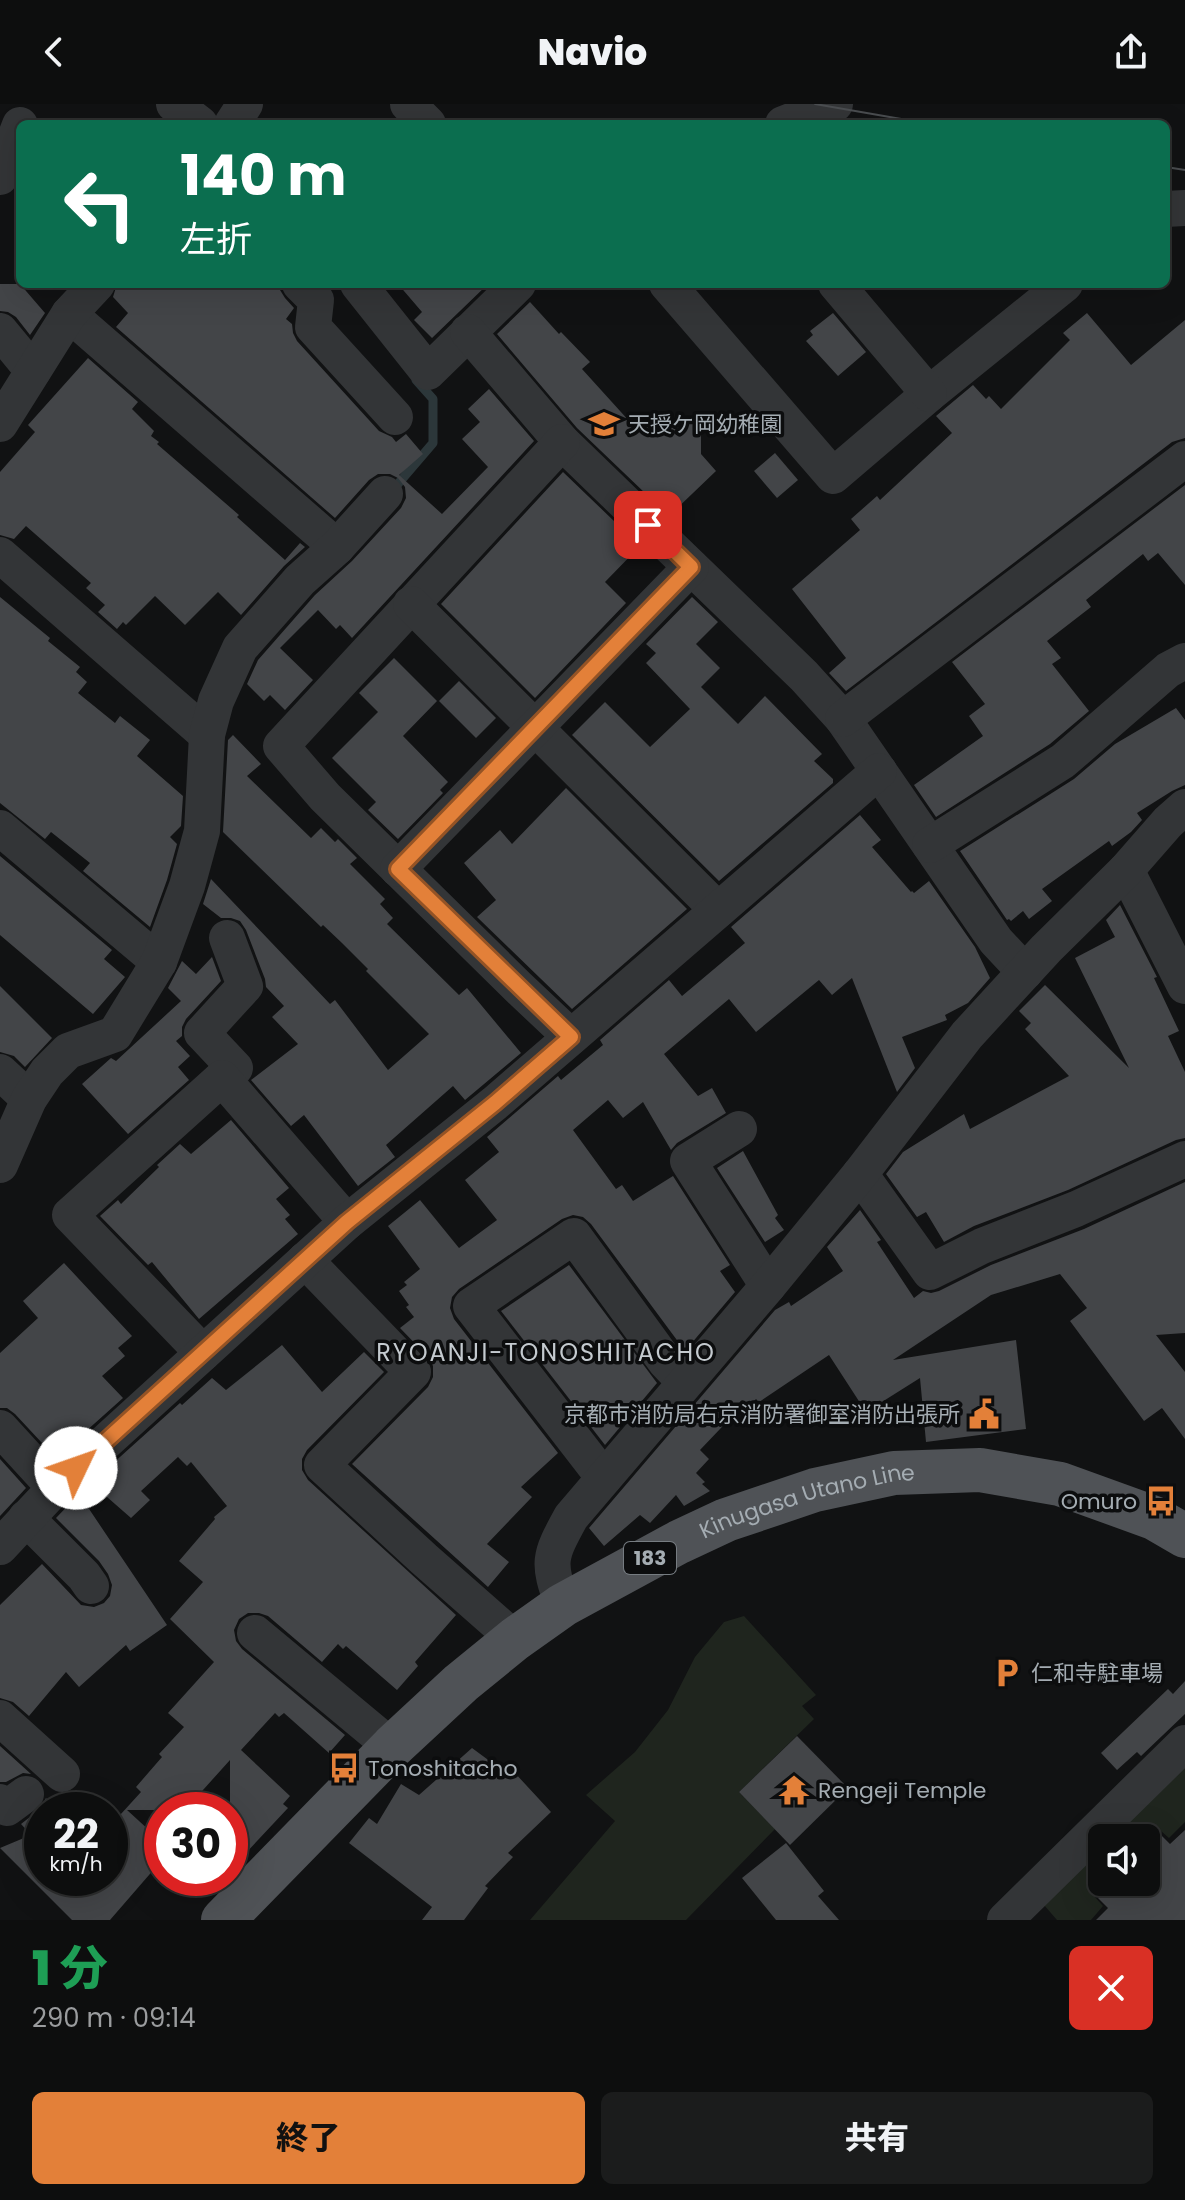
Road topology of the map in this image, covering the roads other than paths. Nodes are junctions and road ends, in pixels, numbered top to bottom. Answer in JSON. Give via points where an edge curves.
{"nodes":[{"id":1,"x":41,"y":104,"type":"edge"},
{"id":2,"x":408,"y":104,"type":"edge"},
{"id":3,"x":835,"y":104,"type":"edge"},
{"id":4,"x":26,"y":120,"type":"edge"},
{"id":5,"x":424,"y":120,"type":"edge"},
{"id":6,"x":793,"y":120,"type":"edge"},
{"id":7,"x":16,"y":137,"type":"edge"},
{"id":8,"x":0,"y":177,"type":"edge"},
{"id":9,"x":93,"y":288,"type":"edge"},
{"id":10,"x":304,"y":288,"type":"edge"},
{"id":11,"x":361,"y":288,"type":"edge"},
{"id":12,"x":514,"y":288,"type":"edge"},
{"id":13,"x":670,"y":288,"type":"edge"},
{"id":14,"x":839,"y":288,"type":"edge"},
{"id":15,"x":1060,"y":288,"type":"edge"},
{"id":16,"x":69,"y":314,"type":"junction"},
{"id":17,"x":0,"y":331,"type":"edge"},
{"id":18,"x":468,"y":332,"type":"junction"},
{"id":19,"x":33,"y":371,"type":"junction"},
{"id":20,"x":929,"y":394,"type":"junction"},
{"id":21,"x":395,"y":417,"type":"dead end"},
{"id":22,"x":0,"y":424,"type":"edge"},
{"id":23,"x":562,"y":442,"type":"junction"},
{"id":24,"x":1185,"y":459,"type":"edge"},
{"id":25,"x":385,"y":494,"type":"dead end"},
{"id":26,"x":337,"y":547,"type":"junction"},
{"id":27,"x":0,"y":555,"type":"edge"},
{"id":28,"x":691,"y":567,"type":"junction"},
{"id":29,"x":411,"y":604,"type":"junction"},
{"id":30,"x":1185,"y":661,"type":"edge"},
{"id":31,"x":843,"y":719,"type":"junction"},
{"id":32,"x":534,"y":727,"type":"junction"},
{"id":33,"x":207,"y":735,"type":"junction"},
{"id":34,"x":879,"y":771,"type":"junction"},
{"id":35,"x":1185,"y":807,"type":"edge"},
{"id":36,"x":0,"y":828,"type":"edge"},
{"id":37,"x":930,"y":845,"type":"junction"},
{"id":38,"x":398,"y":869,"type":"junction"},
{"id":39,"x":1126,"y":870,"type":"junction"},
{"id":40,"x":718,"y":910,"type":"junction"},
{"id":41,"x":227,"y":938,"type":"dead end"},
{"id":42,"x":159,"y":962,"type":"junction"},
{"id":43,"x":1025,"y":972,"type":"junction"},
{"id":44,"x":1185,"y":986,"type":"edge"},
{"id":45,"x":571,"y":1037,"type":"junction"},
{"id":46,"x":0,"y":1072,"type":"edge"},
{"id":47,"x":222,"y":1078,"type":"junction"},
{"id":48,"x":29,"y":1099,"type":"junction"},
{"id":49,"x":739,"y":1129,"type":"dead end"},
{"id":50,"x":1185,"y":1159,"type":"edge"},
{"id":51,"x":0,"y":1165,"type":"edge"},
{"id":52,"x":860,"y":1174,"type":"junction"},
{"id":53,"x":347,"y":1222,"type":"junction"},
{"id":54,"x":305,"y":1260,"type":"junction"},
{"id":55,"x":768,"y":1286,"type":"junction"},
{"id":56,"x":203,"y":1353,"type":"junction"},
{"id":57,"x":685,"y":1382,"type":"junction"},
{"id":58,"x":0,"y":1428,"type":"edge"},
{"id":59,"x":604,"y":1478,"type":"junction"},
{"id":60,"x":55,"y":1488,"type":"junction"},
{"id":61,"x":26,"y":1518,"type":"junction"},
{"id":62,"x":1185,"y":1536,"type":"edge"},
{"id":63,"x":0,"y":1547,"type":"edge"},
{"id":64,"x":91,"y":1586,"type":"dead end"},
{"id":65,"x":563,"y":1605,"type":"junction"},
{"id":66,"x":255,"y":1633,"type":"dead end"},
{"id":67,"x":515,"y":1639,"type":"junction"},
{"id":68,"x":0,"y":1718,"type":"edge"},
{"id":69,"x":1185,"y":1743,"type":"edge"},
{"id":70,"x":392,"y":1747,"type":"junction"},
{"id":71,"x":62,"y":1774,"type":"dead end"},
{"id":72,"x":223,"y":1920,"type":"edge"},
{"id":73,"x":1005,"y":1920,"type":"edge"}],
"edges":[{"from":1,"to":4,"type":"street"},
{"from":2,"to":5,"type":"street"},
{"from":3,"to":6,"type":"street"},
{"from":7,"to":8,"type":"street"},
{"from":9,"to":16,"type":"street"},
{"from":10,"to":21,"type":"street","via":[[316,300],[313,327]]},
{"from":11,"to":18,"type":"street","via":[[428,372]]},
{"from":12,"to":18,"type":"street"},
{"from":13,"to":20,"type":"street","via":[[833,476]]},
{"from":14,"to":20,"type":"street"},
{"from":15,"to":20,"type":"street"},
{"from":16,"to":19,"type":"street"},
{"from":16,"to":26,"type":"street"},
{"from":17,"to":19,"type":"street"},
{"from":18,"to":23,"type":"street"},
{"from":19,"to":22,"type":"street"},
{"from":23,"to":28,"type":"street"},
{"from":23,"to":29,"type":"street"},
{"from":24,"to":31,"type":"street"},
{"from":25,"to":26,"type":"street"},
{"from":26,"to":33,"type":"street","via":[[240,648]]},
{"from":27,"to":33,"type":"street"},
{"from":28,"to":31,"type":"street"},
{"from":28,"to":32,"type":"street"},
{"from":29,"to":32,"type":"street"},
{"from":29,"to":38,"type":"street","via":[[281,746]]},
{"from":30,"to":37,"type":"street","via":[[1063,761]]},
{"from":31,"to":34,"type":"street"},
{"from":32,"to":38,"type":"street"},
{"from":32,"to":40,"type":"street"},
{"from":33,"to":42,"type":"street","via":[[202,831]]},
{"from":34,"to":37,"type":"street"},
{"from":34,"to":40,"type":"street"},
{"from":35,"to":39,"type":"street"},
{"from":36,"to":42,"type":"street"},
{"from":37,"to":43,"type":"street","via":[[996,941]]},
{"from":38,"to":45,"type":"street"},
{"from":39,"to":43,"type":"street"},
{"from":39,"to":44,"type":"street"},
{"from":40,"to":45,"type":"street"},
{"from":41,"to":47,"type":"street","via":[[245,986],[202,1033],[235,1068]]},
{"from":42,"to":48,"type":"street","via":[[115,1034],[68,1051]]},
{"from":43,"to":52,"type":"street","via":[[967,1035]]},
{"from":45,"to":53,"type":"street"},
{"from":46,"to":48,"type":"street"},
{"from":47,"to":53,"type":"street"},
{"from":47,"to":56,"type":"street","via":[[70,1215]]},
{"from":48,"to":51,"type":"street"},
{"from":49,"to":55,"type":"street","via":[[688,1161]]},
{"from":50,"to":52,"type":"street","via":[[930,1272]]},
{"from":52,"to":55,"type":"street"},
{"from":53,"to":54,"type":"street"},
{"from":54,"to":56,"type":"street"},
{"from":54,"to":67,"type":"street","via":[[413,1372],[322,1465]]},
{"from":55,"to":57,"type":"street"},
{"from":56,"to":60,"type":"street"},
{"from":57,"to":59,"type":"street"},
{"from":57,"to":59,"type":"street","via":[[574,1236],[471,1306]]},
{"from":58,"to":60,"type":"street"},
{"from":59,"to":65,"type":"street","via":[[571,1517],[554,1548],[552,1575]]},
{"from":60,"to":61,"type":"street"},
{"from":61,"to":63,"type":"street"},
{"from":61,"to":64,"type":"street"},
{"from":62,"to":65,"type":"main road","name":"Kinugasa Utano Line","number":"183","via":[[1154,1518],[1060,1484],[980,1470],[894,1473],[815,1490],[726,1520]]},
{"from":65,"to":67,"type":"main road","name":"Kinugasa Utano Line","number":"183"},
{"from":66,"to":70,"type":"street"},
{"from":67,"to":70,"type":"main road","name":"Kinugasa Utano Line","number":"183"},
{"from":68,"to":71,"type":"street"},
{"from":69,"to":73,"type":"street"},
{"from":70,"to":72,"type":"main road","name":"Kinugasa Utano Line","number":"183"}]}
